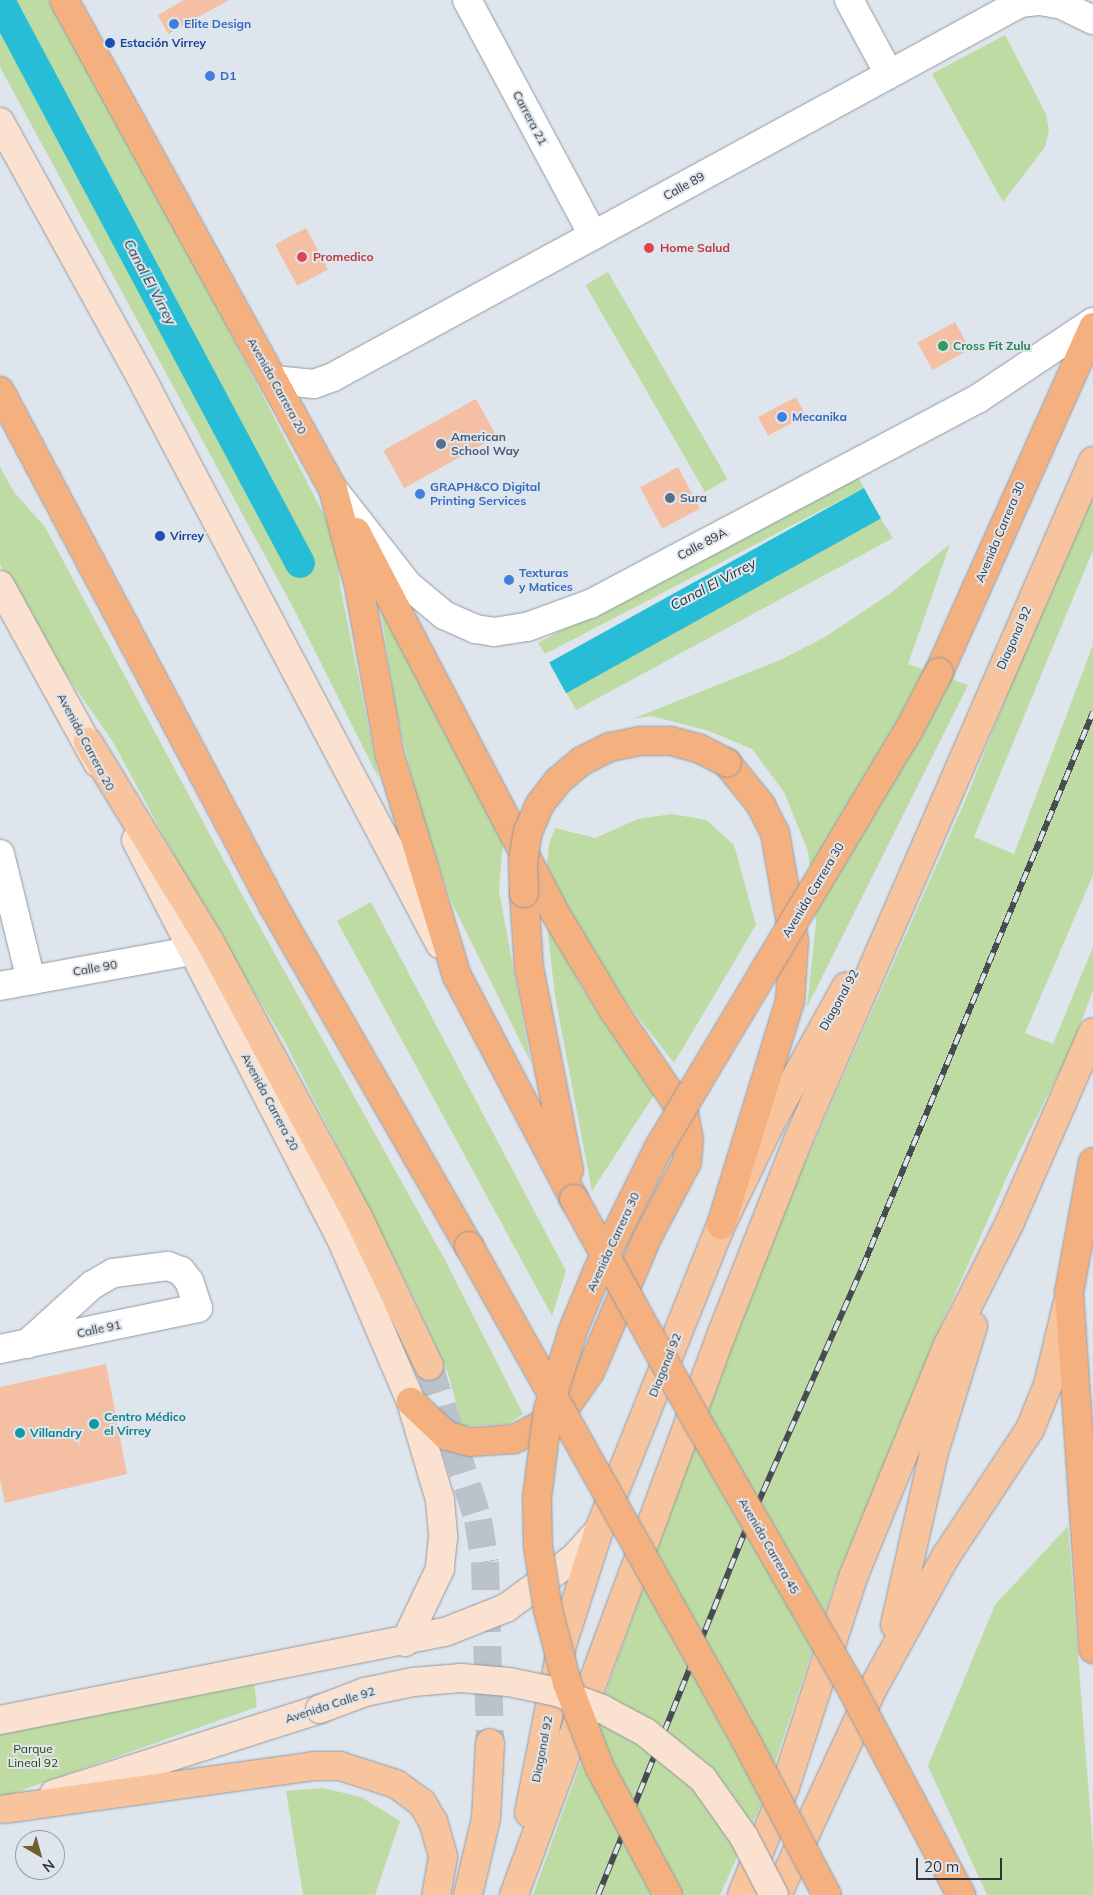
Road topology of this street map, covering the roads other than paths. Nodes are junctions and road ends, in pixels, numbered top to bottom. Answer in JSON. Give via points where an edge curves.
{"nodes":[{"id":1,"x":64,"y":0,"type":"edge"},
{"id":2,"x":467,"y":0,"type":"edge"},
{"id":3,"x":849,"y":0,"type":"edge"},
{"id":4,"x":1093,"y":20,"type":"edge"},
{"id":5,"x":889,"y":74,"type":"junction"},
{"id":6,"x":0,"y":122,"type":"edge"},
{"id":7,"x":593,"y":235,"type":"junction"},
{"id":8,"x":1093,"y":322,"type":"edge"},
{"id":9,"x":1093,"y":327,"type":"edge"},
{"id":10,"x":274,"y":380,"type":"junction"},
{"id":11,"x":0,"y":391,"type":"edge"},
{"id":12,"x":1093,"y":461,"type":"edge"},
{"id":13,"x":333,"y":489,"type":"junction"},
{"id":14,"x":0,"y":585,"type":"edge"},
{"id":15,"x":88,"y":742,"type":"junction"},
{"id":16,"x":0,"y":854,"type":"edge"},
{"id":17,"x":912,"y":870,"type":"junction"},
{"id":18,"x":190,"y":951,"type":"junction"},
{"id":19,"x":457,"y":976,"type":"junction"},
{"id":20,"x":31,"y":980,"type":"junction"},
{"id":21,"x":0,"y":986,"type":"edge"},
{"id":22,"x":1093,"y":1032,"type":"edge"},
{"id":23,"x":1093,"y":1162,"type":"edge"},
{"id":24,"x":574,"y":1199,"type":"junction"},
{"id":25,"x":1010,"y":1222,"type":"junction"},
{"id":26,"x":721,"y":1224,"type":"junction"},
{"id":27,"x":1069,"y":1293,"type":"junction"},
{"id":28,"x":27,"y":1344,"type":"junction"},
{"id":29,"x":0,"y":1350,"type":"edge"},
{"id":30,"x":429,"y":1366,"type":"tunnel mouth"},
{"id":31,"x":411,"y":1402,"type":"junction"},
{"id":32,"x":599,"y":1530,"type":"junction"},
{"id":33,"x":405,"y":1642,"type":"junction"},
{"id":34,"x":1093,"y":1650,"type":"edge"},
{"id":35,"x":873,"y":1688,"type":"junction"},
{"id":36,"x":0,"y":1720,"type":"edge"},
{"id":37,"x":490,"y":1743,"type":"tunnel mouth"},
{"id":38,"x":2,"y":1809,"type":"edge"},
{"id":39,"x":436,"y":1895,"type":"edge"},
{"id":40,"x":468,"y":1895,"type":"edge"},
{"id":41,"x":514,"y":1895,"type":"edge"},
{"id":42,"x":668,"y":1895,"type":"edge"},
{"id":43,"x":742,"y":1895,"type":"edge"},
{"id":44,"x":776,"y":1895,"type":"edge"},
{"id":45,"x":827,"y":1895,"type":"edge"},
{"id":46,"x":961,"y":1895,"type":"edge"}],
"edges":[{"from":1,"to":10,"type":"highway","name":"Avenida Carrera 20"},
{"from":2,"to":7,"type":"street","name":"Carrera 21"},
{"from":3,"to":5,"type":"street"},
{"from":4,"to":5,"type":"street","name":"Calle 89","via":[[1062,5],[1040,0],[1020,3]]},
{"from":5,"to":7,"type":"street","name":"Calle 89"},
{"from":6,"to":19,"type":"main road","name":"Avenida Carrera 20","via":[[146,387]]},
{"from":7,"to":10,"type":"street","name":"Calle 89","via":[[333,377],[314,384]]},
{"from":8,"to":13,"type":"street","name":"Calle 89A","via":[[979,398],[590,604],[527,627],[494,632],[476,629],[437,610],[408,585]]},
{"from":9,"to":42,"type":"highway","name":"Avenida Carrera 30","bridge":true,"via":[[939,672],[904,738],[659,1147],[622,1219],[574,1330],[548,1410],[540,1454],[538,1546],[548,1610],[567,1683],[622,1815]]},
{"from":10,"to":13,"type":"highway","name":"Avenida Carrera 20"},
{"from":11,"to":45,"type":"highway","bridge":true,"via":[[275,909],[469,1246],[744,1737]]},
{"from":12,"to":17,"type":"main road","name":"Diagonal 92"},
{"from":13,"to":19,"type":"highway","name":"Avenida Carrera 20","via":[[359,586],[390,756]]},
{"from":13,"to":31,"type":"highway","via":[[555,913],[614,1011],[684,1114],[689,1140],[687,1162],[640,1252],[590,1372],[557,1414],[514,1439],[470,1442],[447,1436]]},
{"from":14,"to":15,"type":"main road","name":"Avenida Carrera 20"},
{"from":15,"to":18,"type":"main road","name":"Avenida Carrera 20"},
{"from":15,"to":30,"type":"main road","via":[[210,942],[358,1217]]},
{"from":16,"to":20,"type":"street"},
{"from":17,"to":26,"type":"main road","name":"Diagonal 92","via":[[770,1124]]},
{"from":17,"to":41,"type":"main road","name":"Diagonal 92","via":[[722,1332]]},
{"from":18,"to":20,"type":"street","name":"Calle 90"},
{"from":18,"to":31,"type":"main road","name":"Avenida Carrera 20","via":[[343,1243]]},
{"from":19,"to":24,"type":"highway","name":"Avenida Carrera 20"},
{"from":20,"to":21,"type":"street","name":"Calle 90"},
{"from":22,"to":25,"type":"main road"},
{"from":23,"to":27,"type":"highway"},
{"from":24,"to":26,"type":"highway","bridge":true,"via":[[529,968],[523,862],[531,825],[540,804],[559,780],[582,761],[610,747],[640,741],[671,741],[700,749],[727,763],[761,805],[775,833],[794,941],[790,1001]]},
{"from":24,"to":46,"type":"highway","name":"Avenida Carrera 45","bridge":true,"via":[[850,1686]]},
{"from":25,"to":35,"type":"main road","via":[[937,1443],[901,1607]]},
{"from":25,"to":43,"type":"main road","via":[[948,1345],[854,1575],[785,1787]]},
{"from":26,"to":32,"type":"main road","name":"Diagonal 92"},
{"from":27,"to":34,"type":"highway"},
{"from":27,"to":35,"type":"main road","via":[[1048,1385],[1030,1429],[946,1556]]},
{"from":28,"to":28,"type":"street","name":"Calle 91","via":[[198,1308],[189,1281],[181,1271],[168,1266],[113,1274],[92,1284]]},
{"from":28,"to":29,"type":"street","name":"Calle 91"},
{"from":31,"to":33,"type":"main road","name":"Avenida Carrera 20","via":[[440,1500],[443,1538],[440,1569]]},
{"from":32,"to":33,"type":"main road","via":[[574,1558],[506,1608],[445,1632]]},
{"from":32,"to":41,"type":"main road","name":"Diagonal 92","via":[[562,1645]]},
{"from":33,"to":36,"type":"main road"},
{"from":35,"to":44,"type":"main road"},
{"from":37,"to":40,"type":"main road","via":[[486,1818]]},
{"from":38,"to":39,"type":"main road","via":[[313,1766],[340,1766],[396,1784],[422,1803],[434,1821],[443,1857]]},
{"from":38,"to":44,"type":"main road","name":"Avenida Calle 92","bridge":true,"via":[[366,1692],[413,1682],[461,1678],[510,1682],[557,1692],[602,1709],[645,1732],[684,1761],[719,1798]]}]}
